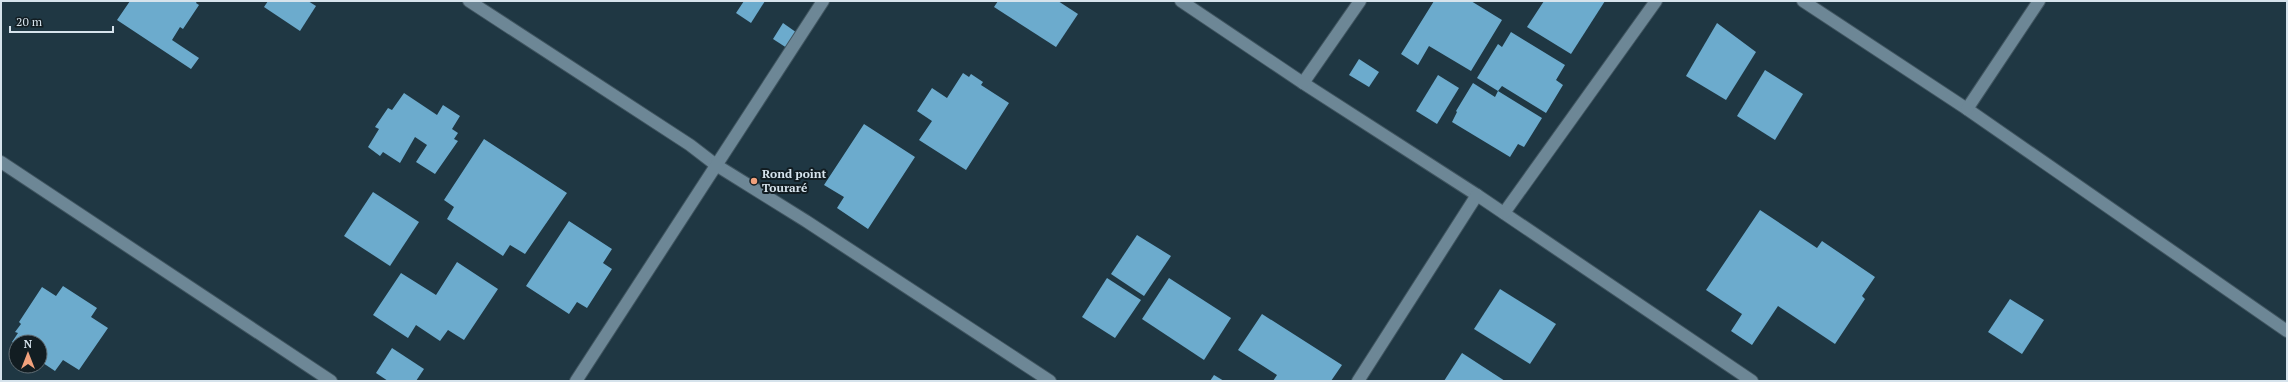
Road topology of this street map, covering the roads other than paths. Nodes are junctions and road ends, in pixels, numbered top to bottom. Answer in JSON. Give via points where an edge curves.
{"nodes":[{"id":1,"x":469,"y":1,"type":"edge"},
{"id":2,"x":823,"y":1,"type":"edge"},
{"id":3,"x":1181,"y":1,"type":"edge"},
{"id":4,"x":1360,"y":1,"type":"edge"},
{"id":5,"x":1656,"y":1,"type":"edge"},
{"id":6,"x":1804,"y":1,"type":"edge"},
{"id":7,"x":2039,"y":1,"type":"edge"},
{"id":8,"x":1303,"y":84,"type":"junction"},
{"id":9,"x":1967,"y":109,"type":"junction"},
{"id":10,"x":1,"y":162,"type":"edge"},
{"id":11,"x":716,"y":165,"type":"junction"},
{"id":12,"x":1477,"y":195,"type":"junction"},
{"id":13,"x":1504,"y":213,"type":"junction"},
{"id":14,"x":2287,"y":331,"type":"edge"},
{"id":15,"x":331,"y":381,"type":"edge"},
{"id":16,"x":576,"y":381,"type":"edge"},
{"id":17,"x":1050,"y":381,"type":"edge"},
{"id":18,"x":1358,"y":381,"type":"edge"},
{"id":19,"x":1752,"y":381,"type":"edge"}],
"edges":[{"from":1,"to":11,"type":"street","via":[[690,145]]},
{"from":2,"to":11,"type":"street"},
{"from":3,"to":8,"type":"street"},
{"from":4,"to":8,"type":"street"},
{"from":5,"to":13,"type":"street"},
{"from":6,"to":9,"type":"street"},
{"from":7,"to":9,"type":"street"},
{"from":8,"to":12,"type":"street"},
{"from":9,"to":14,"type":"street"},
{"from":10,"to":15,"type":"street"},
{"from":11,"to":16,"type":"street"},
{"from":11,"to":17,"type":"street"},
{"from":12,"to":13,"type":"street"},
{"from":12,"to":18,"type":"street"},
{"from":13,"to":19,"type":"street"}]}
